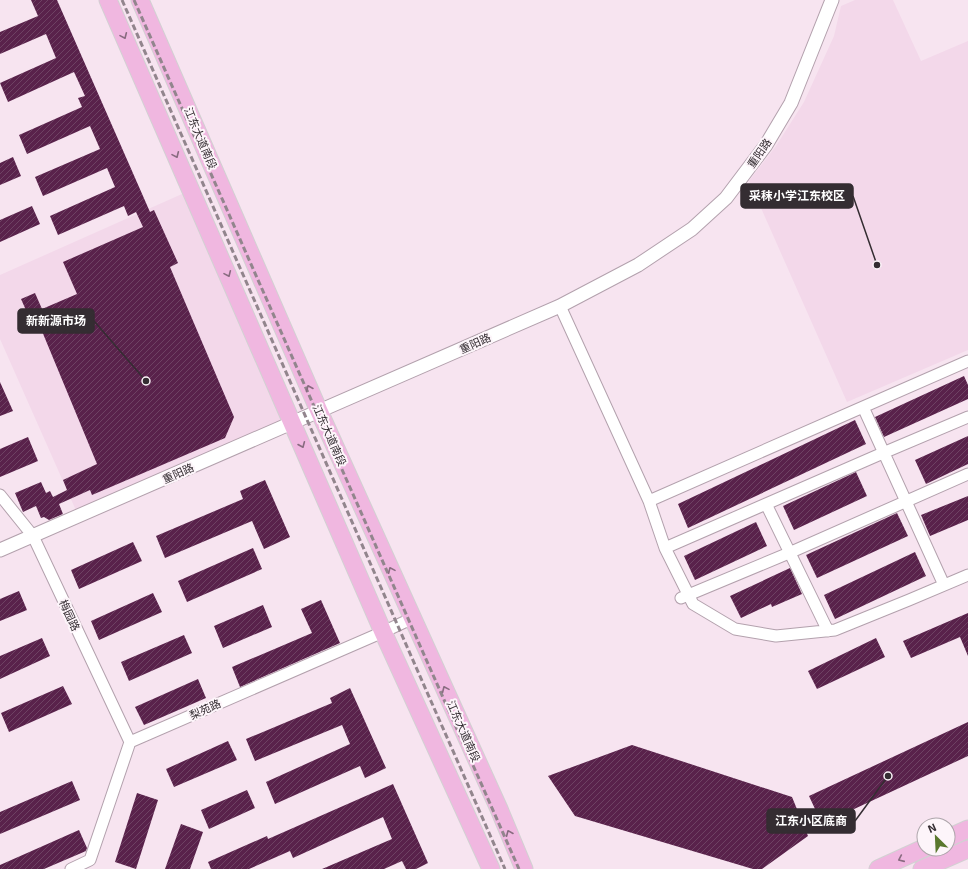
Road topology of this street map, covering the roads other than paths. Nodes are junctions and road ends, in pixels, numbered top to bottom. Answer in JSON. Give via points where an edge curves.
{"nodes":[{"id":1,"x":108,"y":0,"type":"edge"},
{"id":2,"x":140,"y":0,"type":"edge"},
{"id":3,"x":832,"y":0,"type":"edge"},
{"id":4,"x":560,"y":306,"type":"junction"},
{"id":5,"x":967,"y":363,"type":"edge"},
{"id":6,"x":863,"y":407,"type":"junction"},
{"id":7,"x":319,"y":411,"type":"junction"},
{"id":8,"x":968,"y":416,"type":"edge"},
{"id":9,"x":293,"y":423,"type":"junction"},
{"id":10,"x":883,"y":452,"type":"junction"},
{"id":11,"x":968,"y":474,"type":"edge"},
{"id":12,"x":0,"y":495,"type":"edge"},
{"id":13,"x":649,"y":501,"type":"junction"},
{"id":14,"x":906,"y":502,"type":"junction"},
{"id":15,"x":766,"y":504,"type":"junction"},
{"id":16,"x":33,"y":536,"type":"junction"},
{"id":17,"x":665,"y":548,"type":"junction"},
{"id":18,"x":0,"y":550,"type":"edge"},
{"id":19,"x":789,"y":553,"type":"junction"},
{"id":20,"x":968,"y":575,"type":"edge"},
{"id":21,"x":944,"y":585,"type":"junction"},
{"id":22,"x":685,"y":596,"type":"junction"},
{"id":23,"x":413,"y":618,"type":"junction"},
{"id":24,"x":828,"y":631,"type":"junction"},
{"id":25,"x":383,"y":632,"type":"junction"},
{"id":26,"x":130,"y":742,"type":"junction"},
{"id":27,"x":968,"y":829,"type":"edge"},
{"id":28,"x":956,"y":834,"type":"edge"},
{"id":29,"x":968,"y":848,"type":"edge"},
{"id":30,"x":916,"y":852,"type":"edge"},
{"id":31,"x":71,"y":869,"type":"edge"},
{"id":32,"x":491,"y":869,"type":"edge"},
{"id":33,"x":524,"y":869,"type":"edge"},
{"id":34,"x":878,"y":869,"type":"edge"},
{"id":35,"x":922,"y":869,"type":"edge"}],
"edges":[{"from":1,"to":9,"type":"main road","one_way":true},
{"from":7,"to":2,"type":"main road","name":"江东大道南段","one_way":true},
{"from":3,"to":4,"type":"street","name":"重阳路","via":[[791,103],[766,145],[726,198],[692,229],[638,265]]},
{"from":4,"to":7,"type":"street","name":"重阳路"},
{"from":4,"to":13,"type":"street"},
{"from":5,"to":6,"type":"street"},
{"from":6,"to":10,"type":"street"},
{"from":6,"to":13,"type":"street"},
{"from":7,"to":9,"type":"street","name":"重阳路"},
{"from":23,"to":7,"type":"main road","name":"江东大道南段","one_way":true},
{"from":8,"to":10,"type":"street"},
{"from":9,"to":16,"type":"street","name":"重阳路"},
{"from":9,"to":25,"type":"main road","one_way":true},
{"from":10,"to":14,"type":"street"},
{"from":10,"to":15,"type":"street"},
{"from":11,"to":14,"type":"street"},
{"from":12,"to":16,"type":"street","name":"梅园路"},
{"from":13,"to":17,"type":"street"},
{"from":14,"to":19,"type":"street"},
{"from":14,"to":21,"type":"street"},
{"from":15,"to":17,"type":"street"},
{"from":15,"to":19,"type":"street"},
{"from":16,"to":18,"type":"street","name":"重阳路"},
{"from":16,"to":26,"type":"street","name":"梅园路"},
{"from":17,"to":22,"type":"street"},
{"from":19,"to":22,"type":"street"},
{"from":19,"to":24,"type":"street"},
{"from":20,"to":21,"type":"street"},
{"from":21,"to":24,"type":"street"},
{"from":22,"to":24,"type":"street","via":[[693,604],[735,629],[776,636]]},
{"from":23,"to":25,"type":"street","name":"梨苑路"},
{"from":33,"to":23,"type":"main road","name":"江东大道南段","one_way":true},
{"from":25,"to":26,"type":"street","name":"梨苑路"},
{"from":25,"to":32,"type":"main road"},
{"from":26,"to":31,"type":"street","via":[[90,860]]},
{"from":27,"to":28,"type":"main road"},
{"from":29,"to":35,"type":"main road"},
{"from":30,"to":34,"type":"main road","one_way":true}]}
